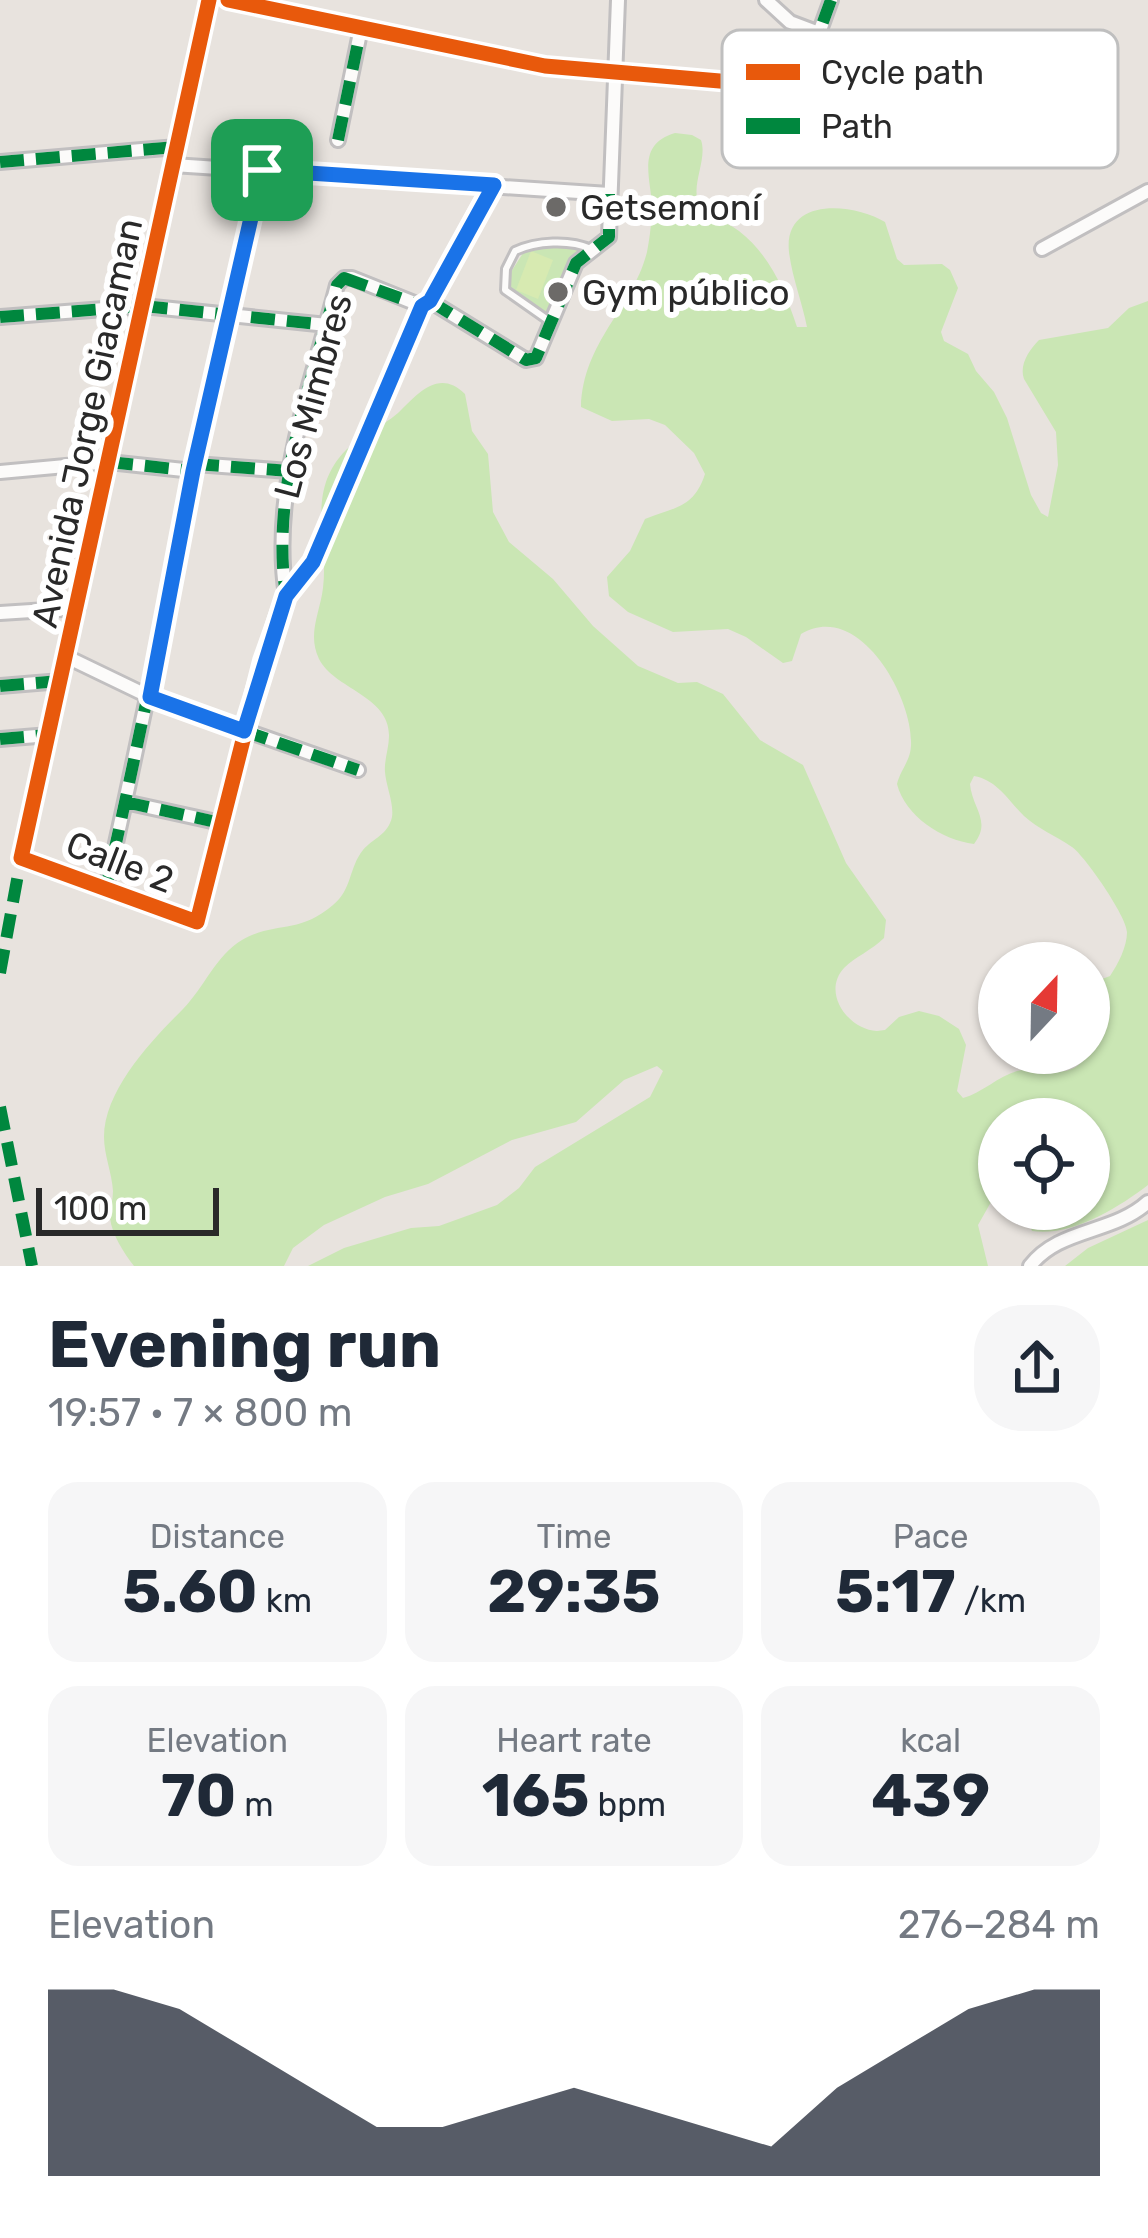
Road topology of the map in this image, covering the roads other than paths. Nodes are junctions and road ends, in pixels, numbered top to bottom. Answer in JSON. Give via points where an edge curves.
{"nodes":[{"id":1,"x":208,"y":0,"type":"edge"},
{"id":2,"x":229,"y":0,"type":"edge"},
{"id":3,"x":618,"y":0,"type":"edge"},
{"id":4,"x":766,"y":0,"type":"edge"},
{"id":5,"x":831,"y":0,"type":"edge"},
{"id":6,"x":361,"y":28,"type":"junction"},
{"id":7,"x":812,"y":30,"type":"edge"},
{"id":8,"x":821,"y":30,"type":"edge"},
{"id":9,"x":615,"y":72,"type":"junction"},
{"id":10,"x":722,"y":81,"type":"edge"},
{"id":11,"x":338,"y":140,"type":"dead end"},
{"id":12,"x":177,"y":148,"type":"junction"},
{"id":13,"x":0,"y":162,"type":"edge"},
{"id":14,"x":173,"y":165,"type":"junction"},
{"id":15,"x":262,"y":170,"type":"junction"},
{"id":16,"x":494,"y":185,"type":"junction"},
{"id":17,"x":1148,"y":191,"type":"edge"},
{"id":18,"x":609,"y":194,"type":"junction"},
{"id":19,"x":1042,"y":249,"type":"dead end"},
{"id":20,"x":595,"y":250,"type":"junction"},
{"id":21,"x":426,"y":303,"type":"junction"},
{"id":22,"x":143,"y":306,"type":"junction"},
{"id":23,"x":227,"y":312,"type":"junction"},
{"id":24,"x":0,"y":317,"type":"edge"},
{"id":25,"x":553,"y":324,"type":"junction"},
{"id":26,"x":327,"y":325,"type":"junction"},
{"id":27,"x":110,"y":463,"type":"junction"},
{"id":28,"x":194,"y":467,"type":"junction"},
{"id":29,"x":0,"y":472,"type":"edge"},
{"id":30,"x":289,"y":472,"type":"junction"},
{"id":31,"x":286,"y":596,"type":"junction"},
{"id":32,"x":78,"y":608,"type":"junction"},
{"id":33,"x":0,"y":613,"type":"edge"},
{"id":34,"x":67,"y":657,"type":"junction"},
{"id":35,"x":62,"y":682,"type":"junction"},
{"id":36,"x":0,"y":686,"type":"edge"},
{"id":37,"x":150,"y":697,"type":"junction"},
{"id":38,"x":244,"y":731,"type":"junction"},
{"id":39,"x":49,"y":735,"type":"junction"},
{"id":40,"x":0,"y":739,"type":"edge"},
{"id":41,"x":358,"y":770,"type":"dead end"},
{"id":42,"x":125,"y":802,"type":"junction"},
{"id":43,"x":220,"y":823,"type":"junction"},
{"id":44,"x":22,"y":858,"type":"joint"},
{"id":45,"x":106,"y":888,"type":"junction"},
{"id":46,"x":1148,"y":1202,"type":"edge"},
{"id":47,"x":1030,"y":1266,"type":"edge"}],
"edges":[{"from":1,"to":12,"type":"street","name":"Avenida Jorge Giacaman"},
{"from":2,"to":6,"type":"street"},
{"from":3,"to":9,"type":"street"},
{"from":4,"to":7,"type":"street"},
{"from":5,"to":8,"type":"street"},
{"from":6,"to":9,"type":"street","via":[[545,66]]},
{"from":6,"to":11,"type":"street"},
{"from":9,"to":10,"type":"street"},
{"from":9,"to":18,"type":"street"},
{"from":12,"to":13,"type":"street"},
{"from":12,"to":14,"type":"street","name":"Avenida Jorge Giacaman"},
{"from":14,"to":15,"type":"street"},
{"from":14,"to":22,"type":"street","name":"Avenida Jorge Giacaman"},
{"from":15,"to":16,"type":"street"},
{"from":15,"to":23,"type":"street"},
{"from":16,"to":18,"type":"street"},
{"from":16,"to":21,"type":"street"},
{"from":17,"to":19,"type":"street"},
{"from":18,"to":20,"type":"street","via":[[609,237]]},
{"from":20,"to":25,"type":"street","via":[[576,262]]},
{"from":20,"to":25,"type":"lane","via":[[578,243],[515,251],[505,290]]},
{"from":21,"to":25,"type":"street","via":[[526,360],[536,358]]},
{"from":21,"to":26,"type":"street","name":"Los Mimbres","via":[[344,278]]},
{"from":21,"to":31,"type":"street","via":[[313,562]]},
{"from":22,"to":23,"type":"street"},
{"from":22,"to":24,"type":"street"},
{"from":22,"to":27,"type":"street","name":"Avenida Jorge Giacaman"},
{"from":23,"to":26,"type":"street"},
{"from":23,"to":28,"type":"street"},
{"from":26,"to":30,"type":"street","name":"Los Mimbres"},
{"from":27,"to":28,"type":"street"},
{"from":27,"to":29,"type":"street"},
{"from":27,"to":32,"type":"street","name":"Avenida Jorge Giacaman"},
{"from":28,"to":30,"type":"street"},
{"from":28,"to":37,"type":"street"},
{"from":30,"to":31,"type":"street","name":"Los Mimbres","via":[[280,526]]},
{"from":31,"to":38,"type":"street"},
{"from":32,"to":33,"type":"street"},
{"from":32,"to":34,"type":"street","name":"Avenida Jorge Giacaman"},
{"from":34,"to":35,"type":"street","name":"Avenida Jorge Giacaman"},
{"from":34,"to":37,"type":"street"},
{"from":35,"to":36,"type":"street"},
{"from":35,"to":39,"type":"street","name":"Avenida Jorge Giacaman"},
{"from":37,"to":38,"type":"street"},
{"from":37,"to":42,"type":"street"},
{"from":38,"to":41,"type":"street"},
{"from":38,"to":43,"type":"street"},
{"from":39,"to":40,"type":"street"},
{"from":39,"to":44,"type":"street","name":"Avenida Jorge Giacaman"},
{"from":42,"to":43,"type":"street"},
{"from":42,"to":45,"type":"street"},
{"from":43,"to":45,"type":"street","name":"Calle 2","via":[[197,922]]},
{"from":44,"to":45,"type":"street","name":"Calle 2"},
{"from":46,"to":47,"type":"street","via":[[1058,1242]]}]}
